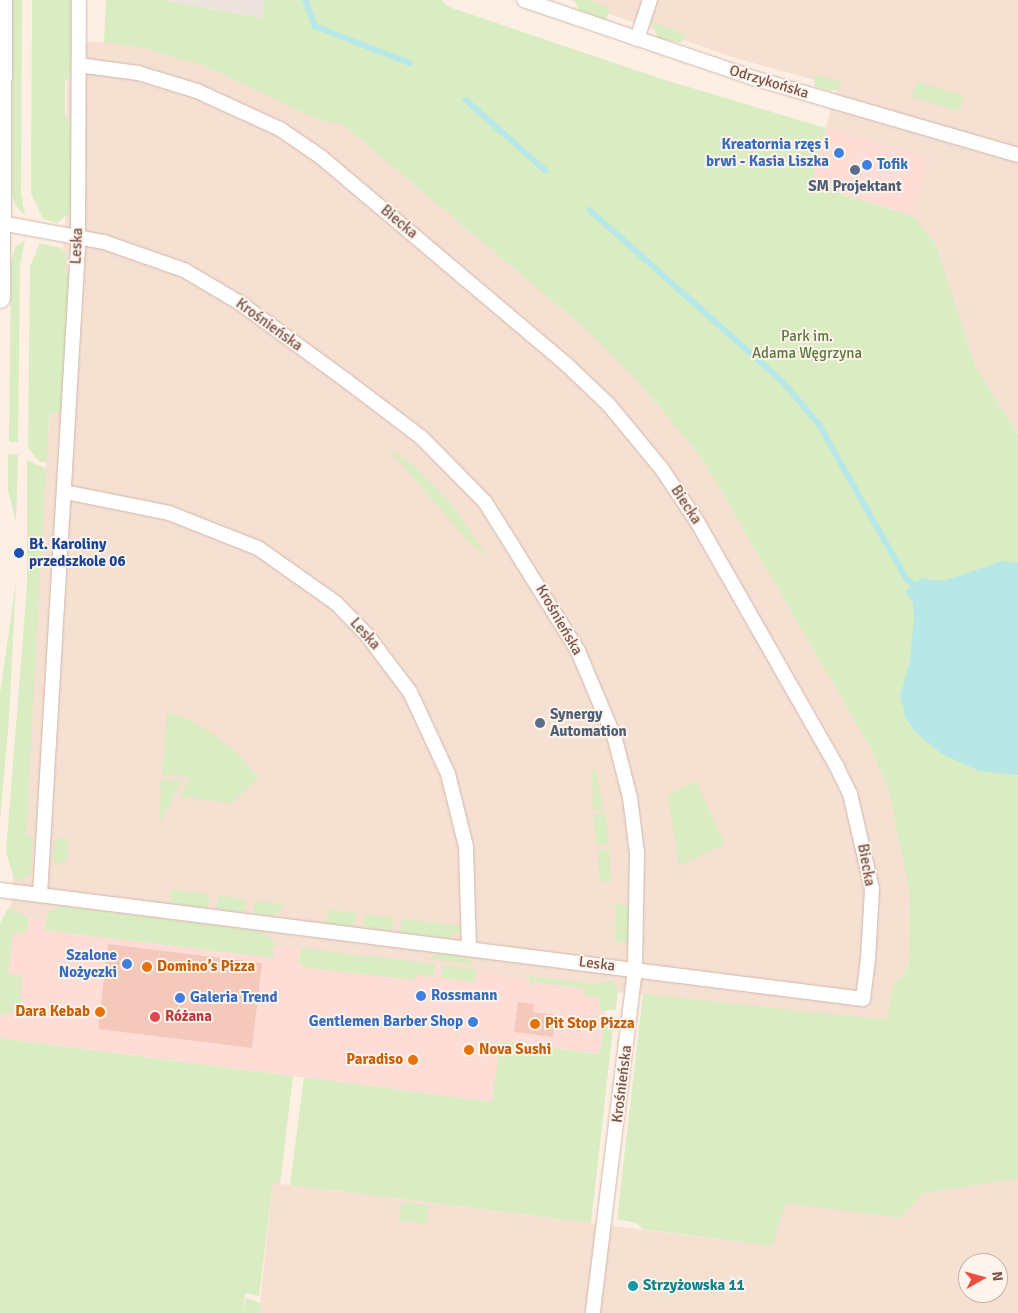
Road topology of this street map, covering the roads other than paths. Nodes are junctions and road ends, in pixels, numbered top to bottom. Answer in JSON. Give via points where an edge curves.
{"nodes":[{"id":1,"x":2,"y":0,"type":"edge"},
{"id":2,"x":78,"y":0,"type":"edge"},
{"id":3,"x":524,"y":0,"type":"edge"},
{"id":4,"x":650,"y":0,"type":"edge"},
{"id":5,"x":636,"y":39,"type":"junction"},
{"id":6,"x":79,"y":64,"type":"junction"},
{"id":7,"x":1018,"y":155,"type":"edge"},
{"id":8,"x":1,"y":223,"type":"edge"},
{"id":9,"x":78,"y":236,"type":"junction"},
{"id":10,"x":0,"y":298,"type":"edge"},
{"id":11,"x":65,"y":492,"type":"junction"},
{"id":12,"x":0,"y":890,"type":"edge"},
{"id":13,"x":40,"y":895,"type":"junction"},
{"id":14,"x":468,"y":948,"type":"junction"},
{"id":15,"x":636,"y":969,"type":"junction"},
{"id":16,"x":593,"y":1313,"type":"edge"}],
"edges":[{"from":1,"to":8,"type":"street"},
{"from":2,"to":6,"type":"street","name":"Leska"},
{"from":3,"to":5,"type":"street","name":"Odrzykońska"},
{"from":4,"to":5,"type":"street"},
{"from":5,"to":7,"type":"street","name":"Odrzykońska","via":[[752,78]]},
{"from":6,"to":9,"type":"street","name":"Leska"},
{"from":6,"to":15,"type":"street","name":"Biecka","via":[[138,73],[197,91],[280,129],[321,157],[601,397],[661,468],[696,520],[850,794],[872,889],[863,999]]},
{"from":8,"to":9,"type":"street","name":"Krośnieńska"},
{"from":8,"to":10,"type":"street"},
{"from":9,"to":11,"type":"street","name":"Leska"},
{"from":9,"to":15,"type":"street","name":"Krośnieńska","via":[[184,270],[240,303],[422,438],[485,502],[578,651],[615,739],[630,798],[637,853]]},
{"from":11,"to":13,"type":"street","name":"Leska"},
{"from":11,"to":14,"type":"street","name":"Leska","via":[[170,513],[240,540],[295,571],[336,603],[367,635],[410,692],[448,774],[466,847]]},
{"from":12,"to":13,"type":"street","name":"Leska"},
{"from":13,"to":14,"type":"street","name":"Leska"},
{"from":14,"to":15,"type":"street","name":"Leska"},
{"from":15,"to":16,"type":"street","name":"Krośnieńska"}]}
